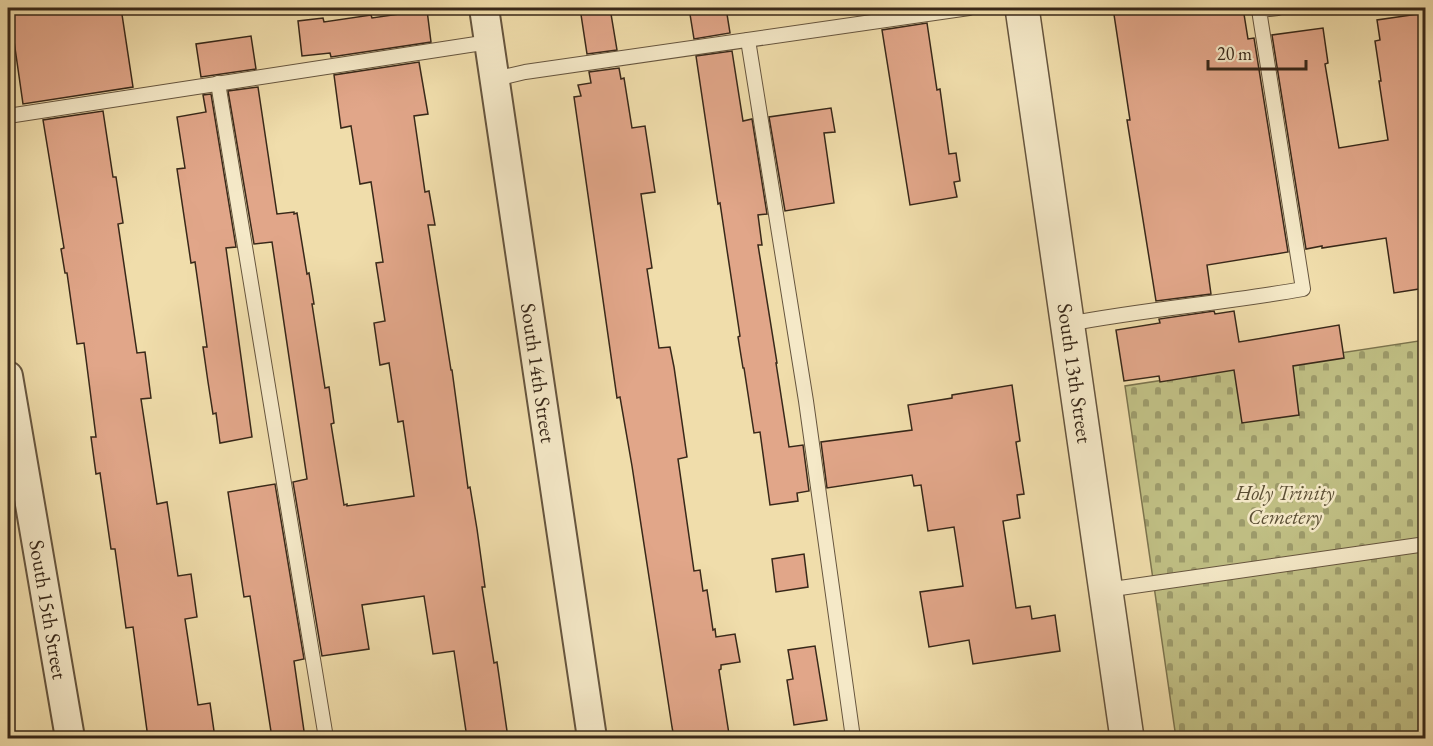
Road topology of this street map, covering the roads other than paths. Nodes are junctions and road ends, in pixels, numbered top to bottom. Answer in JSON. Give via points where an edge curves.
{"nodes":[{"id":1,"x":484,"y":8,"type":"edge"},
{"id":2,"x":969,"y":8,"type":"edge"},
{"id":3,"x":1022,"y":8,"type":"edge"},
{"id":4,"x":1278,"y":8,"type":"edge"},
{"id":5,"x":748,"y":40,"type":"junction"},
{"id":6,"x":489,"y":42,"type":"junction"},
{"id":7,"x":495,"y":79,"type":"junction"},
{"id":8,"x":218,"y":83,"type":"junction"},
{"id":9,"x":8,"y":116,"type":"edge"},
{"id":10,"x":1068,"y":324,"type":"junction"},
{"id":11,"x":8,"y":376,"type":"edge"},
{"id":12,"x":1425,"y":544,"type":"edge"},
{"id":13,"x":1106,"y":590,"type":"junction"},
{"id":14,"x":70,"y":738,"type":"edge"},
{"id":15,"x":326,"y":738,"type":"edge"},
{"id":16,"x":592,"y":738,"type":"edge"},
{"id":17,"x":853,"y":738,"type":"edge"},
{"id":18,"x":1127,"y":738,"type":"edge"}],
"edges":[{"from":1,"to":6,"type":"street","name":"South 14th Street"},
{"from":2,"to":5,"type":"lane"},
{"from":3,"to":10,"type":"street","name":"South 13th Street"},
{"from":4,"to":10,"type":"lane","via":[[1259,10],[1303,289]]},
{"from":5,"to":7,"type":"lane"},
{"from":5,"to":17,"type":"lane","via":[[806,401]]},
{"from":6,"to":7,"type":"street","name":"South 14th Street"},
{"from":6,"to":8,"type":"lane"},
{"from":7,"to":16,"type":"street","name":"South 14th Street"},
{"from":8,"to":9,"type":"lane"},
{"from":8,"to":15,"type":"lane"},
{"from":10,"to":13,"type":"street","name":"South 13th Street"},
{"from":11,"to":14,"type":"street","name":"South 15th Street"},
{"from":12,"to":13,"type":"lane"},
{"from":13,"to":18,"type":"street","name":"South 13th Street"}]}
